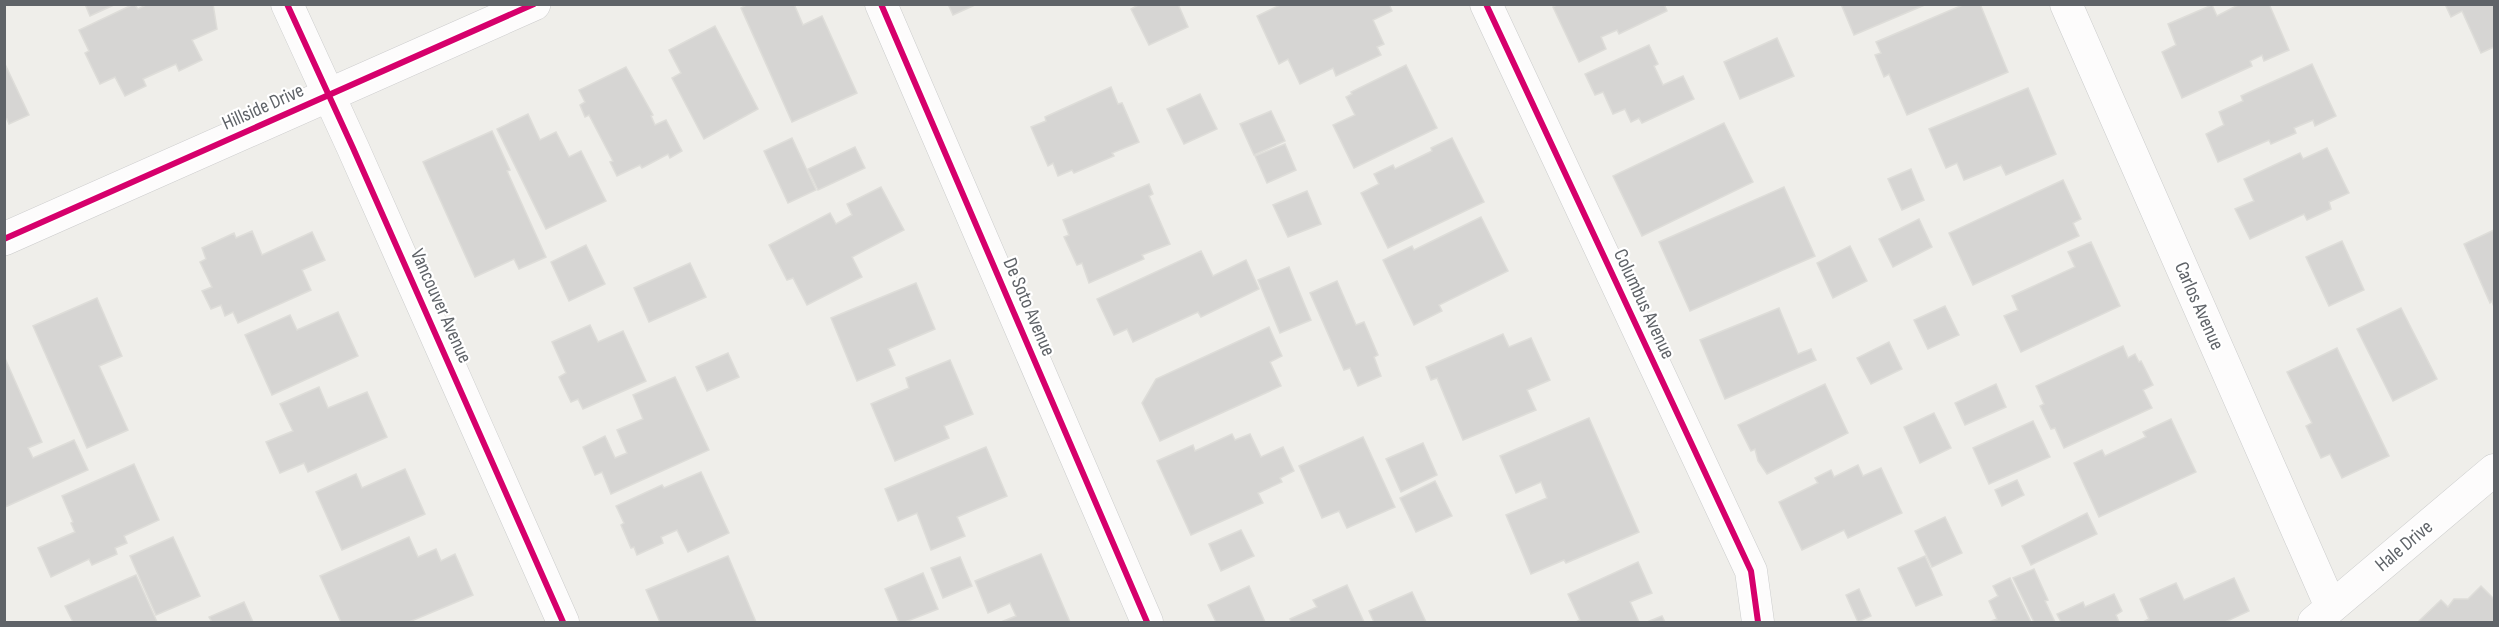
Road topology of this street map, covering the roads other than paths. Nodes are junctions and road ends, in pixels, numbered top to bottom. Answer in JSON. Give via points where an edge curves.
{"nodes":[{"id":1,"x":287,"y":4,"type":"edge"},
{"id":2,"x":534,"y":4,"type":"edge"},
{"id":3,"x":881,"y":4,"type":"edge"},
{"id":4,"x":1486,"y":4,"type":"edge"},
{"id":5,"x":2066,"y":4,"type":"edge"},
{"id":6,"x":330,"y":95,"type":"junction"},
{"id":7,"x":4,"y":239,"type":"edge"},
{"id":8,"x":2494,"y":470,"type":"edge"},
{"id":9,"x":2323,"y":615,"type":"edge"},
{"id":10,"x":563,"y":622,"type":"edge"},
{"id":11,"x":1147,"y":622,"type":"edge"},
{"id":12,"x":1758,"y":622,"type":"edge"}],
"edges":[{"from":1,"to":6,"type":"street","name":"Vancouver Avenue"},
{"from":2,"to":6,"type":"main road","name":"Hillside Drive"},
{"from":3,"to":11,"type":"street","name":"De Soto Avenue"},
{"from":4,"to":12,"type":"street","name":"Columbus Avenue","via":[[1751,571]]},
{"from":5,"to":9,"type":"street","name":"Carlos Avenue"},
{"from":6,"to":7,"type":"main road","name":"Hillside Drive"},
{"from":6,"to":10,"type":"street","name":"Vancouver Avenue"},
{"from":8,"to":9,"type":"street","name":"Hale Drive"}]}
